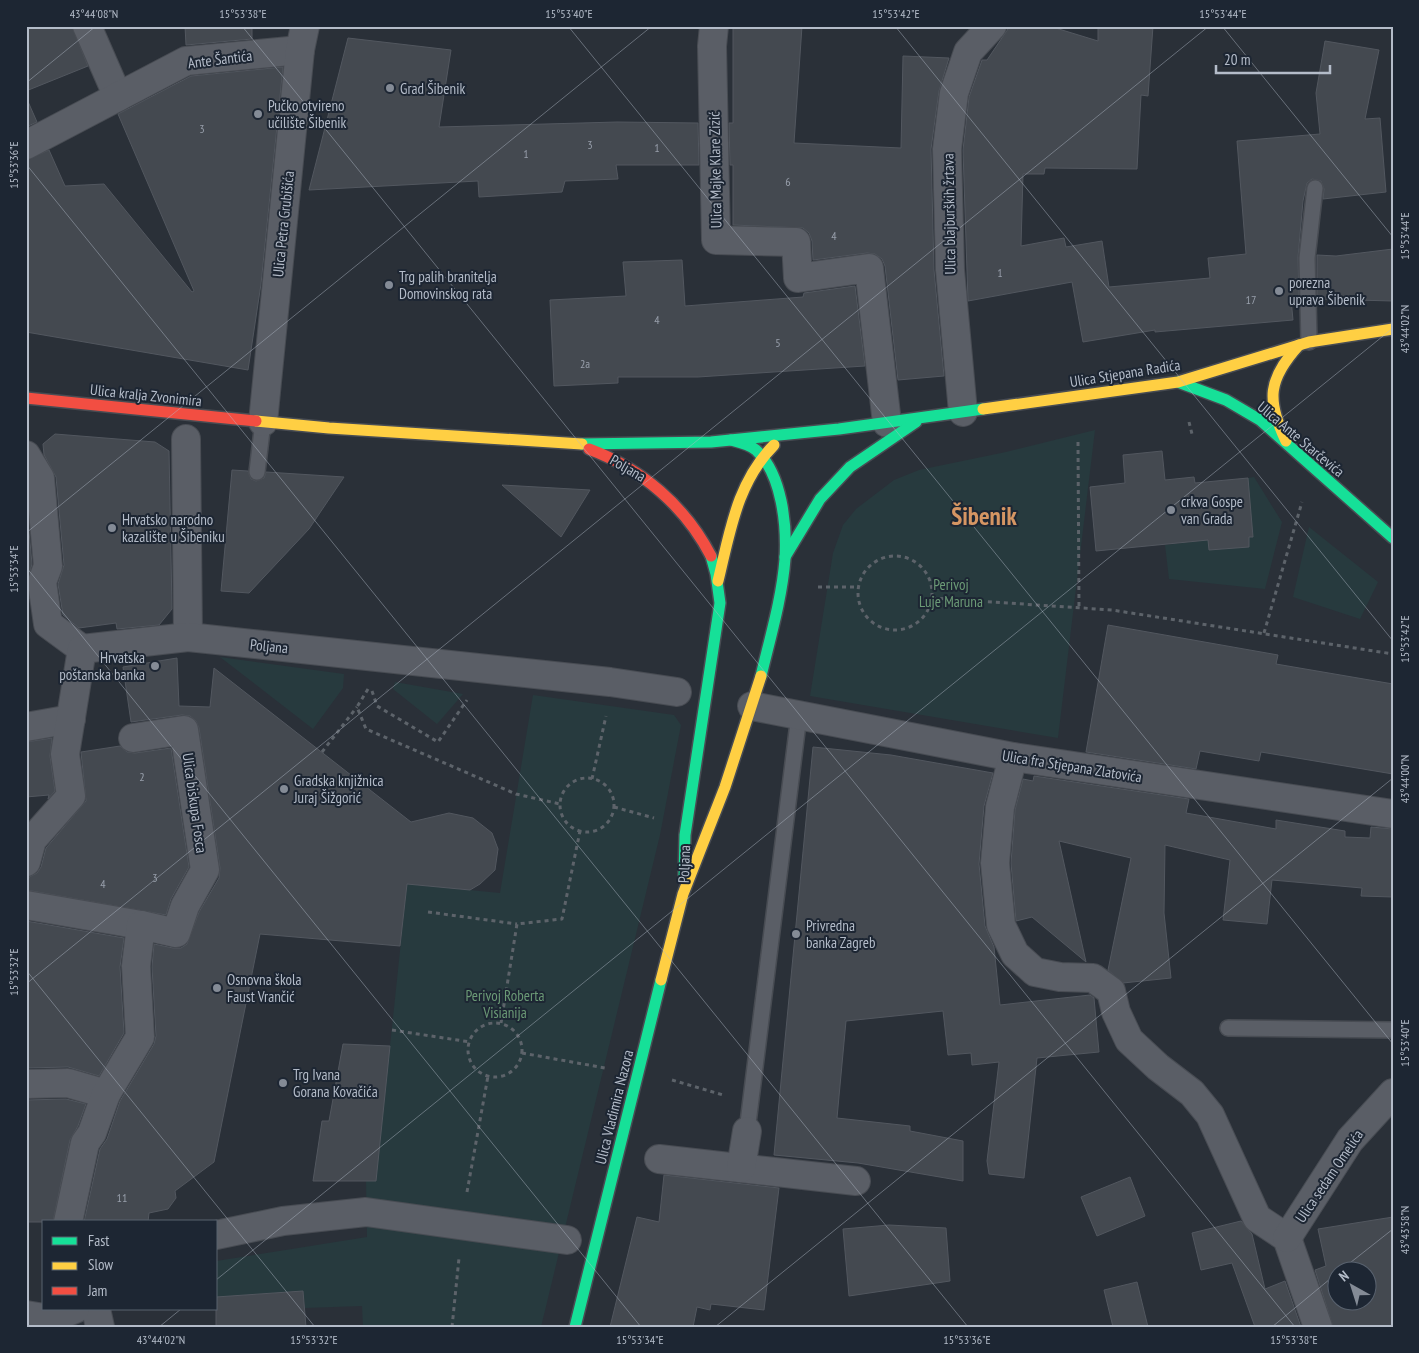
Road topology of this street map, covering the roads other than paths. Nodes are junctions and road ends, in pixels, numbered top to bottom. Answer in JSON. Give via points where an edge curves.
{"nodes":[{"id":1,"x":87,"y":26,"type":"edge"},
{"id":2,"x":714,"y":26,"type":"edge"},
{"id":3,"x":992,"y":26,"type":"edge"},
{"id":4,"x":302,"y":38,"type":"edge"},
{"id":5,"x":118,"y":97,"type":"junction"},
{"id":6,"x":26,"y":145,"type":"edge"},
{"id":7,"x":1315,"y":188,"type":"dead end"},
{"id":8,"x":1393,"y":329,"type":"edge"},
{"id":9,"x":1304,"y":343,"type":"junction"},
{"id":10,"x":1178,"y":382,"type":"junction"},
{"id":11,"x":26,"y":398,"type":"edge"},
{"id":12,"x":962,"y":412,"type":"junction"},
{"id":13,"x":923,"y":418,"type":"junction"},
{"id":14,"x":263,"y":422,"type":"junction"},
{"id":15,"x":887,"y":423,"type":"junction"},
{"id":16,"x":792,"y":434,"type":"junction"},
{"id":17,"x":186,"y":439,"type":"dead end"},
{"id":18,"x":731,"y":440,"type":"junction"},
{"id":19,"x":574,"y":444,"type":"junction"},
{"id":20,"x":1288,"y":445,"type":"junction"},
{"id":21,"x":26,"y":455,"type":"edge"},
{"id":22,"x":762,"y":456,"type":"junction"},
{"id":23,"x":257,"y":472,"type":"dead end"},
{"id":24,"x":1393,"y":538,"type":"edge"},
{"id":25,"x":785,"y":557,"type":"junction"},
{"id":26,"x":34,"y":576,"type":"edge"},
{"id":27,"x":718,"y":581,"type":"junction"},
{"id":28,"x":179,"y":638,"type":"junction"},
{"id":29,"x":82,"y":649,"type":"junction"},
{"id":30,"x":677,"y":692,"type":"dead end"},
{"id":31,"x":752,"y":706,"type":"junction"},
{"id":32,"x":799,"y":715,"type":"junction"},
{"id":33,"x":71,"y":719,"type":"junction"},
{"id":34,"x":34,"y":726,"type":"edge"},
{"id":35,"x":133,"y":738,"type":"dead end"},
{"id":36,"x":1013,"y":757,"type":"junction"},
{"id":37,"x":1393,"y":814,"type":"edge"},
{"id":38,"x":26,"y":862,"type":"edge"},
{"id":39,"x":683,"y":894,"type":"junction"},
{"id":40,"x":26,"y":904,"type":"edge"},
{"id":41,"x":141,"y":925,"type":"junction"},
{"id":42,"x":1228,"y":1028,"type":"dead end"},
{"id":43,"x":1393,"y":1030,"type":"edge"},
{"id":44,"x":26,"y":1084,"type":"edge"},
{"id":45,"x":1393,"y":1093,"type":"edge"},
{"id":46,"x":106,"y":1094,"type":"junction"},
{"id":47,"x":747,"y":1131,"type":"joint"},
{"id":48,"x":659,"y":1159,"type":"dead end"},
{"id":49,"x":741,"y":1168,"type":"junction"},
{"id":50,"x":856,"y":1181,"type":"dead end"},
{"id":51,"x":68,"y":1220,"type":"edge"},
{"id":52,"x":218,"y":1235,"type":"edge"},
{"id":53,"x":1287,"y":1238,"type":"junction"},
{"id":54,"x":567,"y":1240,"type":"dead end"},
{"id":55,"x":96,"y":1310,"type":"edge"},
{"id":56,"x":100,"y":1327,"type":"edge"},
{"id":57,"x":575,"y":1327,"type":"edge"},
{"id":58,"x":1318,"y":1327,"type":"edge"}],
"edges":[{"from":1,"to":5,"type":"street"},
{"from":2,"to":15,"type":"street","name":"Ulica Majke Klare Zizić","via":[[716,240],[796,242],[798,278],[869,268]]},
{"from":3,"to":12,"type":"street","name":"Ulica blajburških žrtava","via":[[968,52],[954,93],[947,149],[950,270]]},
{"from":4,"to":5,"type":"street","name":"Ante Šantića","via":[[186,62]]},
{"from":4,"to":14,"type":"street","name":"Ulica Petra Grubišića"},
{"from":5,"to":6,"type":"street","name":"Ante Šantića"},
{"from":7,"to":9,"type":"lane","via":[[1307,258]]},
{"from":8,"to":9,"type":"main road","name":"Ulica Stjepana Radića"},
{"from":9,"to":10,"type":"main road","name":"Ulica Stjepana Radića"},
{"from":9,"to":20,"type":"main road","via":[[1279,367],[1272,386],[1271,398],[1278,427]]},
{"from":10,"to":12,"type":"main road","name":"Ulica Stjepana Radića"},
{"from":10,"to":20,"type":"main road","name":"Ulica Ante Starčevića","via":[[1226,400],[1260,420]]},
{"from":11,"to":14,"type":"main road","name":"Ulica kralja Zvonimira"},
{"from":12,"to":13,"type":"main road","name":"Ulica Stjepana Radića"},
{"from":13,"to":15,"type":"main road","name":"Ulica Stjepana Radića"},
{"from":13,"to":25,"type":"main road","via":[[850,468],[820,499]]},
{"from":14,"to":19,"type":"main road","name":"Poljana"},
{"from":14,"to":23,"type":"lane"},
{"from":15,"to":16,"type":"main road","name":"Poljana"},
{"from":16,"to":18,"type":"main road","name":"Poljana"},
{"from":16,"to":22,"type":"main road"},
{"from":17,"to":28,"type":"street"},
{"from":18,"to":19,"type":"main road","name":"Poljana","via":[[678,444]]},
{"from":18,"to":22,"type":"main road","name":"Poljana","via":[[749,445]]},
{"from":19,"to":27,"type":"main road","name":"Poljana","via":[[624,463],[663,493],[682,512],[705,546],[714,563]]},
{"from":20,"to":24,"type":"main road","name":"Ulica Ante Starčevića"},
{"from":21,"to":26,"type":"street","via":[[40,478],[48,566]]},
{"from":22,"to":25,"type":"main road","name":"Poljana","via":[[778,495]]},
{"from":22,"to":27,"type":"main road","via":[[744,488]]},
{"from":25,"to":31,"type":"main road","name":"Poljana","via":[[771,640]]},
{"from":26,"to":29,"type":"street","via":[[48,624]]},
{"from":27,"to":39,"type":"main road","name":"Poljana","via":[[720,603],[685,835]]},
{"from":28,"to":29,"type":"street","name":"Poljana"},
{"from":28,"to":30,"type":"street","name":"Poljana","via":[[610,682]]},
{"from":29,"to":33,"type":"street"},
{"from":31,"to":32,"type":"street","name":"Ulica fra Stjepana Zlatovića"},
{"from":31,"to":39,"type":"main road","name":"Poljana","via":[[710,830]]},
{"from":32,"to":36,"type":"street","name":"Ulica fra Stjepana Zlatovića"},
{"from":32,"to":47,"type":"lane"},
{"from":33,"to":34,"type":"street"},
{"from":33,"to":38,"type":"street","via":[[65,754],[71,796],[32,840]]},
{"from":35,"to":41,"type":"street","name":"Ulica biskupa Fosca","via":[[184,730],[205,870],[185,906],[176,933]]},
{"from":36,"to":37,"type":"street","name":"Ulica fra Stjepana Zlatovića"},
{"from":36,"to":53,"type":"street","via":[[1000,807],[996,863],[1001,925],[1015,954],[1035,972],[1093,978],[1111,991],[1116,1012],[1129,1040],[1192,1092],[1210,1115],[1258,1218]]},
{"from":39,"to":57,"type":"main road","name":"Ulica Vladimira Nazora"},
{"from":40,"to":41,"type":"street"},
{"from":41,"to":46,"type":"street","via":[[136,966],[140,1037]]},
{"from":42,"to":43,"type":"lane"},
{"from":44,"to":46,"type":"street","via":[[68,1083]]},
{"from":45,"to":53,"type":"street","name":"Ulica sedam Omelića","via":[[1350,1140]]},
{"from":46,"to":51,"type":"street","via":[[85,1143]]},
{"from":47,"to":49,"type":"street"},
{"from":48,"to":49,"type":"street"},
{"from":49,"to":50,"type":"street"},
{"from":52,"to":54,"type":"street","via":[[283,1221],[366,1212],[464,1212]]},
{"from":53,"to":58,"type":"street"},
{"from":55,"to":56,"type":"street"}]}
